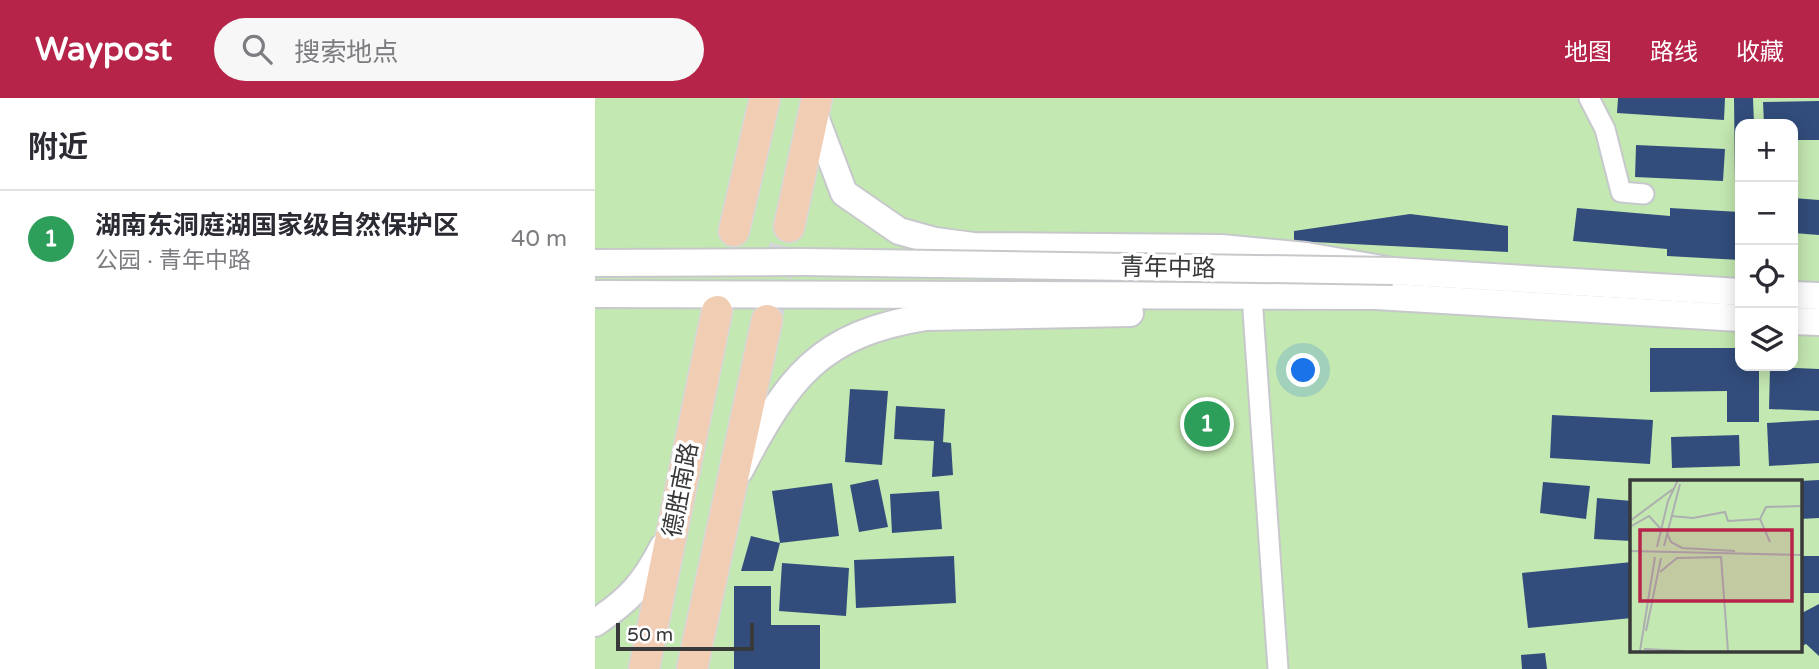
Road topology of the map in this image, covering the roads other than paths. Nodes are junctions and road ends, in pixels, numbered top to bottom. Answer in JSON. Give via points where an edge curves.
{"nodes":[{"id":1,"x":765,"y":98,"type":"edge"},
{"id":2,"x":1589,"y":98,"type":"edge"},
{"id":3,"x":815,"y":106,"type":"edge"},
{"id":4,"x":1644,"y":194,"type":"dead end"},
{"id":5,"x":789,"y":227,"type":"tunnel mouth"},
{"id":6,"x":734,"y":231,"type":"dead end"},
{"id":7,"x":595,"y":263,"type":"edge"},
{"id":8,"x":1393,"y":271,"type":"junction"},
{"id":9,"x":1735,"y":292,"type":"edge"},
{"id":10,"x":595,"y":293,"type":"edge"},
{"id":11,"x":1798,"y":295,"type":"edge"},
{"id":12,"x":1376,"y":296,"type":"junction"},
{"id":13,"x":1819,"y":296,"type":"edge"},
{"id":14,"x":717,"y":310,"type":"dead end"},
{"id":15,"x":1253,"y":311,"type":"junction"},
{"id":16,"x":1735,"y":318,"type":"edge"},
{"id":17,"x":767,"y":320,"type":"tunnel mouth"},
{"id":18,"x":1798,"y":321,"type":"edge"},
{"id":19,"x":1819,"y":322,"type":"edge"},
{"id":20,"x":728,"y":493,"type":"junction"},
{"id":21,"x":675,"y":523,"type":"junction"},
{"id":22,"x":595,"y":623,"type":"edge"},
{"id":23,"x":644,"y":669,"type":"edge"},
{"id":24,"x":692,"y":669,"type":"edge"},
{"id":25,"x":1278,"y":669,"type":"edge"}],
"edges":[{"from":1,"to":6,"type":"main road"},
{"from":2,"to":4,"type":"street","via":[[1605,129],[1621,192]]},
{"from":3,"to":5,"type":"main road"},
{"from":3,"to":8,"type":"main road","via":[[844,193],[911,235],[974,246],[1221,248]]},
{"from":7,"to":8,"type":"main road","name":"青年中路","bridge":true},
{"from":8,"to":9,"type":"main road","name":"青年中路"},
{"from":10,"to":12,"type":"main road","name":"青年中路"},
{"from":11,"to":13,"type":"main road"},
{"from":12,"to":15,"type":"main road"},
{"from":12,"to":16,"type":"main road","name":"青年中路"},
{"from":14,"to":21,"type":"main road","name":"德胜南路"},
{"from":15,"to":20,"type":"main road","via":[[926,317],[895,322],[832,349],[798,377],[772,409]]},
{"from":15,"to":25,"type":"street"},
{"from":17,"to":20,"type":"main road","name":"德胜南路"},
{"from":18,"to":19,"type":"main road"},
{"from":20,"to":24,"type":"main road","name":"德胜南路"},
{"from":21,"to":22,"type":"main road","via":[[640,587]]},
{"from":21,"to":23,"type":"main road","name":"德胜南路"}]}
